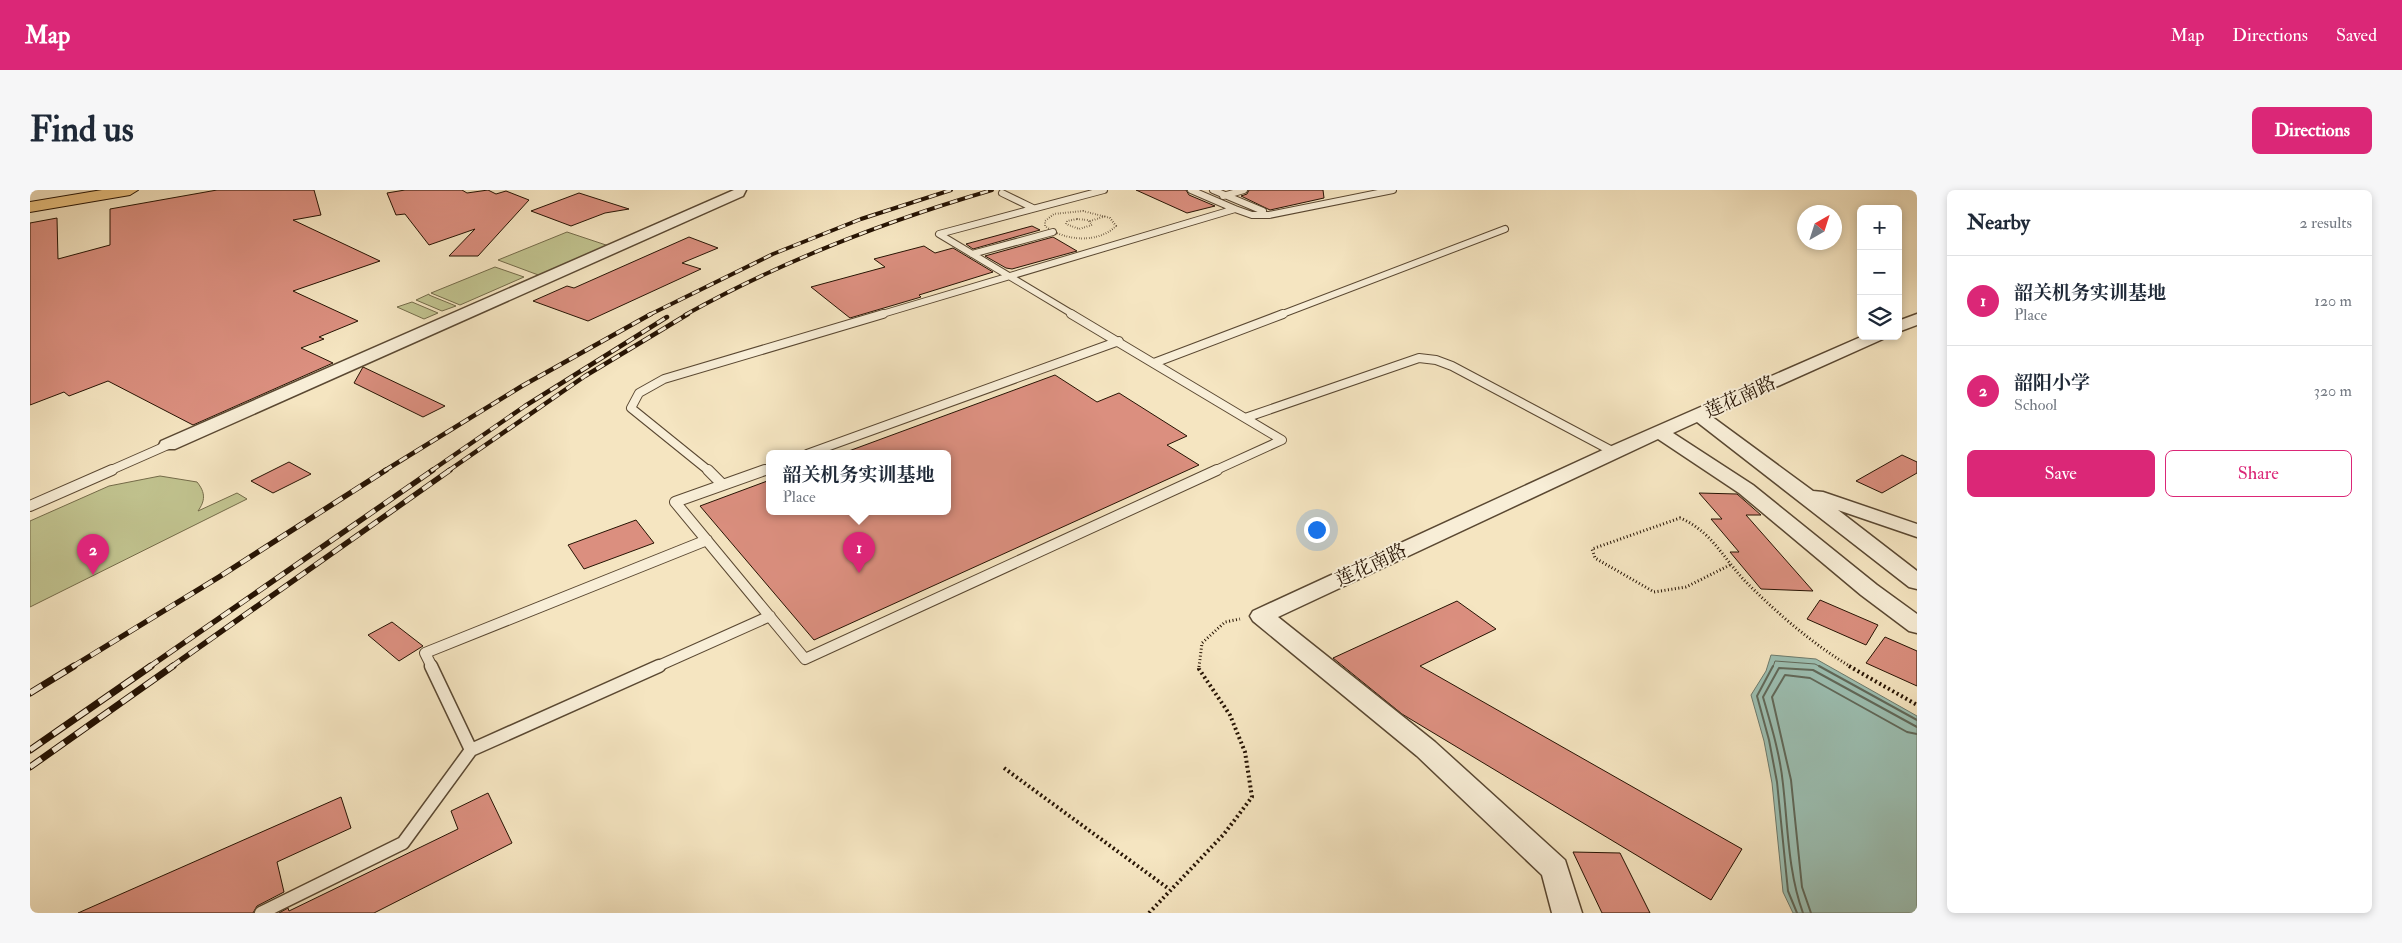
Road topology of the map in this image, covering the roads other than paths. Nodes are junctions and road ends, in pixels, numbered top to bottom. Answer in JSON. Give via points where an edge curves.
{"nodes":[{"id":1,"x":49,"y":190,"type":"edge"},
{"id":2,"x":130,"y":190,"type":"edge"},
{"id":3,"x":1104,"y":190,"type":"edge"},
{"id":4,"x":1192,"y":190,"type":"edge"},
{"id":5,"x":1213,"y":190,"type":"edge"},
{"id":6,"x":1244,"y":190,"type":"edge"},
{"id":7,"x":1393,"y":190,"type":"edge"},
{"id":8,"x":742,"y":191,"type":"edge"},
{"id":9,"x":30,"y":193,"type":"edge"},
{"id":10,"x":1002,"y":193,"type":"dead end"},
{"id":11,"x":1225,"y":195,"type":"junction"},
{"id":12,"x":1212,"y":199,"type":"junction"},
{"id":13,"x":30,"y":207,"type":"edge"},
{"id":14,"x":1033,"y":208,"type":"junction"},
{"id":15,"x":1235,"y":209,"type":"junction"},
{"id":16,"x":1263,"y":211,"type":"dead end"},
{"id":17,"x":1504,"y":229,"type":"dead end"},
{"id":18,"x":1053,"y":232,"type":"road end"},
{"id":19,"x":972,"y":254,"type":"junction"},
{"id":20,"x":1010,"y":276,"type":"junction"},
{"id":21,"x":1917,"y":319,"type":"edge"},
{"id":22,"x":1902,"y":325,"type":"edge"},
{"id":23,"x":1869,"y":340,"type":"edge"},
{"id":24,"x":1119,"y":342,"type":"junction"},
{"id":25,"x":1154,"y":363,"type":"junction"},
{"id":26,"x":1698,"y":415,"type":"junction"},
{"id":27,"x":1245,"y":418,"type":"junction"},
{"id":28,"x":1661,"y":433,"type":"junction"},
{"id":29,"x":168,"y":445,"type":"joint"},
{"id":30,"x":818,"y":450,"type":"edge"},
{"id":31,"x":1614,"y":452,"type":"junction"},
{"id":32,"x":766,"y":469,"type":"edge"},
{"id":33,"x":723,"y":485,"type":"junction"},
{"id":34,"x":1799,"y":490,"type":"junction"},
{"id":35,"x":30,"y":506,"type":"edge"},
{"id":36,"x":1917,"y":532,"type":"edge"},
{"id":37,"x":707,"y":540,"type":"junction"},
{"id":38,"x":1917,"y":582,"type":"edge"},
{"id":39,"x":770,"y":616,"type":"junction"},
{"id":40,"x":1917,"y":625,"type":"edge"},
{"id":41,"x":471,"y":750,"type":"junction"},
{"id":42,"x":261,"y":913,"type":"edge"},
{"id":43,"x":1568,"y":913,"type":"edge"}],
"edges":[{"from":1,"to":9,"type":"main road"},
{"from":2,"to":13,"type":"main road"},
{"from":3,"to":14,"type":"lane"},
{"from":4,"to":12,"type":"lane"},
{"from":5,"to":11,"type":"lane"},
{"from":6,"to":11,"type":"lane"},
{"from":7,"to":15,"type":"lane","via":[[1269,215],[1252,215]]},
{"from":8,"to":29,"type":"street"},
{"from":10,"to":14,"type":"lane"},
{"from":11,"to":12,"type":"lane"},
{"from":11,"to":16,"type":"lane"},
{"from":12,"to":15,"type":"lane"},
{"from":14,"to":19,"type":"lane","via":[[939,234]]},
{"from":15,"to":20,"type":"lane"},
{"from":17,"to":25,"type":"lane"},
{"from":18,"to":19,"type":"lane"},
{"from":19,"to":20,"type":"lane"},
{"from":20,"to":24,"type":"lane"},
{"from":20,"to":33,"type":"lane","via":[[664,379],[639,393],[631,408],[701,463]]},
{"from":21,"to":22,"type":"street"},
{"from":23,"to":26,"type":"street","name":"莲花南路"},
{"from":24,"to":25,"type":"lane"},
{"from":24,"to":30,"type":"lane"},
{"from":25,"to":27,"type":"lane"},
{"from":26,"to":28,"type":"street","name":"莲花南路"},
{"from":26,"to":34,"type":"street"},
{"from":27,"to":31,"type":"lane","via":[[1419,358],[1452,366]]},
{"from":27,"to":39,"type":"lane","via":[[1282,440],[805,659]]},
{"from":28,"to":31,"type":"street","name":"莲花南路"},
{"from":28,"to":40,"type":"street","via":[[1746,489]]},
{"from":29,"to":35,"type":"lane"},
{"from":31,"to":43,"type":"street","name":"莲花南路","via":[[1260,616],[1426,749],[1555,869]]},
{"from":32,"to":33,"type":"lane"},
{"from":33,"to":37,"type":"lane","via":[[675,502]]},
{"from":34,"to":36,"type":"street"},
{"from":34,"to":38,"type":"street"},
{"from":37,"to":39,"type":"lane"},
{"from":37,"to":41,"type":"lane","via":[[425,653]]},
{"from":39,"to":41,"type":"lane"},
{"from":41,"to":42,"type":"lane","via":[[403,843]]}]}
